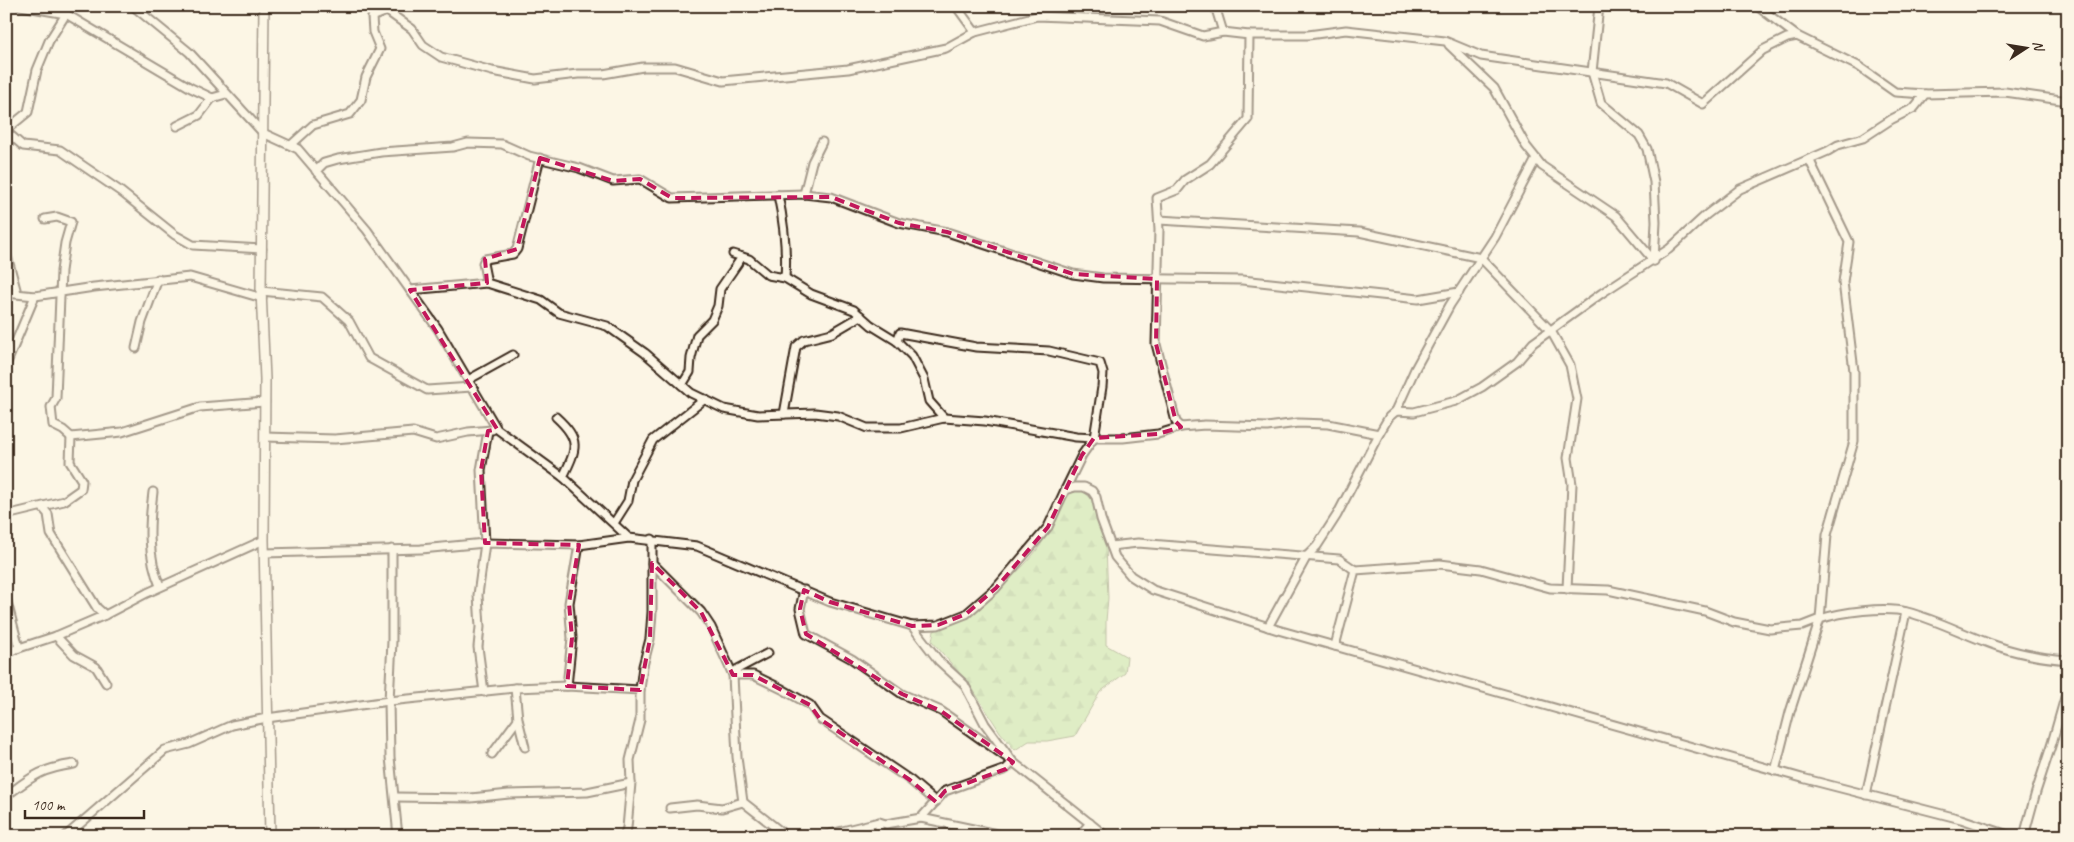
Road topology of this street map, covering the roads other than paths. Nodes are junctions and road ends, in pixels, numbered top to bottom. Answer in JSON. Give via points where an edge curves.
{"nodes":[{"id":1,"x":21,"y":6,"type":"edge"},
{"id":2,"x":264,"y":6,"type":"edge"},
{"id":3,"x":956,"y":6,"type":"edge"},
{"id":4,"x":1215,"y":6,"type":"edge"},
{"id":5,"x":1598,"y":6,"type":"edge"},
{"id":6,"x":1757,"y":6,"type":"edge"},
{"id":7,"x":137,"y":7,"type":"edge"},
{"id":8,"x":66,"y":14,"type":"junction"},
{"id":9,"x":975,"y":32,"type":"junction"},
{"id":10,"x":1223,"y":32,"type":"junction"},
{"id":11,"x":1249,"y":34,"type":"junction"},
{"id":12,"x":1797,"y":36,"type":"junction"},
{"id":13,"x":1445,"y":41,"type":"junction"},
{"id":14,"x":1592,"y":72,"type":"junction"},
{"id":15,"x":226,"y":94,"type":"junction"},
{"id":16,"x":1925,"y":94,"type":"junction"},
{"id":17,"x":212,"y":98,"type":"junction"},
{"id":18,"x":2068,"y":101,"type":"edge"},
{"id":19,"x":178,"y":126,"type":"dead end"},
{"id":20,"x":6,"y":130,"type":"edge"},
{"id":21,"x":263,"y":133,"type":"junction"},
{"id":22,"x":822,"y":142,"type":"dead end"},
{"id":23,"x":291,"y":144,"type":"junction"},
{"id":24,"x":540,"y":158,"type":"junction"},
{"id":25,"x":1536,"y":159,"type":"junction"},
{"id":26,"x":1810,"y":159,"type":"junction"},
{"id":27,"x":316,"y":171,"type":"junction"},
{"id":28,"x":804,"y":194,"type":"junction"},
{"id":29,"x":778,"y":195,"type":"junction"},
{"id":30,"x":45,"y":219,"type":"dead end"},
{"id":31,"x":1159,"y":220,"type":"junction"},
{"id":32,"x":262,"y":249,"type":"junction"},
{"id":33,"x":6,"y":252,"type":"edge"},
{"id":34,"x":733,"y":254,"type":"dead end"},
{"id":35,"x":742,"y":257,"type":"junction"},
{"id":36,"x":1481,"y":258,"type":"junction"},
{"id":37,"x":1654,"y":261,"type":"junction"},
{"id":38,"x":785,"y":278,"type":"junction"},
{"id":39,"x":158,"y":279,"type":"junction"},
{"id":40,"x":1157,"y":279,"type":"junction"},
{"id":41,"x":487,"y":282,"type":"junction"},
{"id":42,"x":410,"y":290,"type":"junction"},
{"id":43,"x":1459,"y":292,"type":"junction"},
{"id":44,"x":6,"y":293,"type":"edge"},
{"id":45,"x":17,"y":293,"type":"junction"},
{"id":46,"x":62,"y":293,"type":"junction"},
{"id":47,"x":262,"y":294,"type":"junction"},
{"id":48,"x":35,"y":296,"type":"junction"},
{"id":49,"x":861,"y":316,"type":"junction"},
{"id":50,"x":1551,"y":331,"type":"junction"},
{"id":51,"x":896,"y":340,"type":"junction"},
{"id":52,"x":136,"y":348,"type":"dead end"},
{"id":53,"x":513,"y":355,"type":"dead end"},
{"id":54,"x":6,"y":365,"type":"edge"},
{"id":55,"x":470,"y":383,"type":"junction"},
{"id":56,"x":682,"y":385,"type":"junction"},
{"id":57,"x":705,"y":399,"type":"junction"},
{"id":58,"x":265,"y":402,"type":"junction"},
{"id":59,"x":1396,"y":411,"type":"junction"},
{"id":60,"x":784,"y":414,"type":"junction"},
{"id":61,"x":556,"y":417,"type":"dead end"},
{"id":62,"x":944,"y":418,"type":"junction"},
{"id":63,"x":1181,"y":427,"type":"junction"},
{"id":64,"x":497,"y":429,"type":"junction"},
{"id":65,"x":488,"y":431,"type":"junction"},
{"id":66,"x":1379,"y":434,"type":"junction"},
{"id":67,"x":71,"y":437,"type":"junction"},
{"id":68,"x":265,"y":437,"type":"junction"},
{"id":69,"x":1094,"y":438,"type":"junction"},
{"id":70,"x":564,"y":477,"type":"junction"},
{"id":71,"x":1065,"y":490,"type":"junction"},
{"id":72,"x":153,"y":492,"type":"dead end"},
{"id":73,"x":42,"y":507,"type":"junction"},
{"id":74,"x":6,"y":515,"type":"edge"},
{"id":75,"x":614,"y":523,"type":"junction"},
{"id":76,"x":629,"y":538,"type":"junction"},
{"id":77,"x":652,"y":539,"type":"junction"},
{"id":78,"x":264,"y":540,"type":"junction"},
{"id":79,"x":485,"y":543,"type":"junction"},
{"id":80,"x":579,"y":545,"type":"junction"},
{"id":81,"x":1110,"y":546,"type":"junction"},
{"id":82,"x":392,"y":549,"type":"junction"},
{"id":83,"x":264,"y":553,"type":"junction"},
{"id":84,"x":1307,"y":556,"type":"junction"},
{"id":85,"x":652,"y":563,"type":"junction"},
{"id":86,"x":1355,"y":570,"type":"junction"},
{"id":87,"x":160,"y":586,"type":"junction"},
{"id":88,"x":1568,"y":589,"type":"junction"},
{"id":89,"x":804,"y":590,"type":"junction"},
{"id":90,"x":6,"y":598,"type":"edge"},
{"id":91,"x":1906,"y":612,"type":"junction"},
{"id":92,"x":105,"y":615,"type":"junction"},
{"id":93,"x":1820,"y":619,"type":"junction"},
{"id":94,"x":912,"y":626,"type":"junction"},
{"id":95,"x":1268,"y":627,"type":"junction"},
{"id":96,"x":56,"y":636,"type":"junction"},
{"id":97,"x":1335,"y":646,"type":"junction"},
{"id":98,"x":19,"y":648,"type":"junction"},
{"id":99,"x":768,"y":653,"type":"dead end"},
{"id":100,"x":6,"y":654,"type":"edge"},
{"id":101,"x":2068,"y":660,"type":"edge"},
{"id":102,"x":733,"y":674,"type":"junction"},
{"id":103,"x":106,"y":683,"type":"dead end"},
{"id":104,"x":567,"y":686,"type":"junction"},
{"id":105,"x":2068,"y":687,"type":"edge"},
{"id":106,"x":515,"y":688,"type":"junction"},
{"id":107,"x":640,"y":690,"type":"junction"},
{"id":108,"x":484,"y":692,"type":"junction"},
{"id":109,"x":389,"y":701,"type":"junction"},
{"id":110,"x":267,"y":718,"type":"junction"},
{"id":111,"x":518,"y":719,"type":"junction"},
{"id":112,"x":525,"y":747,"type":"dead end"},
{"id":113,"x":492,"y":754,"type":"dead end"},
{"id":114,"x":1013,"y":762,"type":"junction"},
{"id":115,"x":74,"y":764,"type":"dead end"},
{"id":116,"x":1775,"y":770,"type":"junction"},
{"id":117,"x":631,"y":783,"type":"junction"},
{"id":118,"x":1866,"y":795,"type":"junction"},
{"id":119,"x":6,"y":796,"type":"edge"},
{"id":120,"x":395,"y":797,"type":"junction"},
{"id":121,"x":742,"y":802,"type":"junction"},
{"id":122,"x":936,"y":802,"type":"junction"},
{"id":123,"x":670,"y":808,"type":"dead end"},
{"id":124,"x":921,"y":818,"type":"junction"},
{"id":125,"x":880,"y":822,"type":"junction"},
{"id":126,"x":1090,"y":823,"type":"junction"},
{"id":127,"x":66,"y":836,"type":"edge"},
{"id":128,"x":270,"y":836,"type":"edge"},
{"id":129,"x":398,"y":836,"type":"edge"},
{"id":130,"x":624,"y":836,"type":"edge"},
{"id":131,"x":782,"y":836,"type":"edge"},
{"id":132,"x":822,"y":836,"type":"edge"},
{"id":133,"x":880,"y":836,"type":"edge"},
{"id":134,"x":1006,"y":836,"type":"edge"},
{"id":135,"x":1079,"y":836,"type":"edge"},
{"id":136,"x":1106,"y":836,"type":"edge"},
{"id":137,"x":2012,"y":836,"type":"edge"},
{"id":138,"x":2024,"y":836,"type":"edge"}],
"edges":[{"from":1,"to":8,"type":"street"},
{"from":2,"to":21,"type":"street"},
{"from":3,"to":9,"type":"street"},
{"from":4,"to":10,"type":"street"},
{"from":5,"to":14,"type":"street"},
{"from":6,"to":12,"type":"street"},
{"from":7,"to":15,"type":"street","via":[[189,52]]},
{"from":8,"to":17,"type":"street"},
{"from":8,"to":20,"type":"street","via":[[40,63],[28,112]]},
{"from":9,"to":10,"type":"street","via":[[1038,16],[1160,21],[1203,36]]},
{"from":9,"to":23,"type":"street","via":[[946,48],[848,69],[792,75],[723,81],[675,67],[642,67],[603,74],[535,79],[441,57],[423,45],[412,30],[387,11],[372,18],[380,49],[366,77],[361,100],[350,114],[313,125]]},
{"from":10,"to":11,"type":"street"},
{"from":11,"to":13,"type":"street","via":[[1308,35],[1346,30]]},
{"from":11,"to":31,"type":"street","via":[[1248,119],[1210,164],[1184,180],[1177,190],[1157,198]]},
{"from":12,"to":14,"type":"street","via":[[1764,50],[1703,104],[1666,83]]},
{"from":12,"to":16,"type":"street","via":[[1858,66],[1895,92]]},
{"from":13,"to":14,"type":"street","via":[[1481,56]]},
{"from":13,"to":25,"type":"street","via":[[1494,88]]},
{"from":14,"to":37,"type":"street","via":[[1601,103],[1640,136],[1647,149],[1654,182]]},
{"from":15,"to":17,"type":"street"},
{"from":15,"to":21,"type":"street"},
{"from":16,"to":18,"type":"street","via":[[2005,92]]},
{"from":16,"to":26,"type":"street","via":[[1914,108],[1863,138],[1838,145]]},
{"from":17,"to":19,"type":"street","via":[[199,115]]},
{"from":20,"to":32,"type":"street","via":[[23,146],[60,150],[193,245]]},
{"from":21,"to":23,"type":"street"},
{"from":21,"to":32,"type":"street"},
{"from":22,"to":28,"type":"street","via":[[812,162]]},
{"from":23,"to":27,"type":"street"},
{"from":24,"to":27,"type":"street","via":[[502,144],[468,143],[338,159],[324,163]]},
{"from":24,"to":29,"type":"street","via":[[613,181],[640,178],[672,198]]},
{"from":24,"to":41,"type":"street","via":[[517,249],[513,254],[484,259]]},
{"from":25,"to":36,"type":"street"},
{"from":25,"to":37,"type":"street","via":[[1549,172],[1616,216]]},
{"from":26,"to":37,"type":"street","via":[[1740,189],[1706,214],[1686,236]]},
{"from":26,"to":93,"type":"street","via":[[1849,242],[1843,282],[1854,371],[1854,441],[1826,535]]},
{"from":27,"to":42,"type":"street","via":[[366,230]]},
{"from":28,"to":29,"type":"street"},
{"from":28,"to":40,"type":"street","via":[[831,197],[899,223],[947,232],[1072,274]]},
{"from":29,"to":38,"type":"street","via":[[784,223]]},
{"from":30,"to":46,"type":"street","via":[[57,217],[71,222],[65,243]]},
{"from":31,"to":36,"type":"street","via":[[1359,232]]},
{"from":31,"to":40,"type":"street"},
{"from":32,"to":47,"type":"street"},
{"from":33,"to":45,"type":"street"},
{"from":34,"to":35,"type":"street"},
{"from":35,"to":38,"type":"street","via":[[768,275]]},
{"from":35,"to":56,"type":"street","via":[[720,289],[712,320],[697,335],[690,372]]},
{"from":36,"to":43,"type":"street"},
{"from":36,"to":50,"type":"street"},
{"from":37,"to":50,"type":"street","via":[[1602,293]]},
{"from":38,"to":49,"type":"street","via":[[805,291],[854,310]]},
{"from":39,"to":46,"type":"street"},
{"from":39,"to":47,"type":"street","via":[[190,277]]},
{"from":39,"to":52,"type":"street"},
{"from":40,"to":43,"type":"street","via":[[1242,280],[1418,299]]},
{"from":40,"to":63,"type":"street","via":[[1156,344],[1176,422]]},
{"from":41,"to":42,"type":"street"},
{"from":41,"to":56,"type":"street","via":[[541,300],[559,313],[607,326]]},
{"from":42,"to":55,"type":"street"},
{"from":43,"to":59,"type":"street"},
{"from":44,"to":45,"type":"street"},
{"from":45,"to":48,"type":"street"},
{"from":46,"to":48,"type":"street"},
{"from":46,"to":67,"type":"street","via":[[56,398],[51,407],[51,419],[52,425]]},
{"from":47,"to":55,"type":"street","via":[[322,297],[349,321],[369,358],[427,390]]},
{"from":47,"to":58,"type":"street"},
{"from":48,"to":54,"type":"street"},
{"from":49,"to":51,"type":"street"},
{"from":49,"to":60,"type":"street","via":[[832,333],[804,340],[796,347]]},
{"from":50,"to":59,"type":"street","via":[[1533,343],[1507,371],[1456,401],[1414,412]]},
{"from":50,"to":88,"type":"street","via":[[1570,365],[1577,399],[1568,458],[1572,484]]},
{"from":51,"to":62,"type":"street","via":[[912,356],[924,379],[929,401]]},
{"from":51,"to":69,"type":"street","via":[[900,333],[976,346],[1049,351],[1100,363],[1102,387]]},
{"from":53,"to":55,"type":"street"},
{"from":55,"to":64,"type":"street"},
{"from":56,"to":57,"type":"street"},
{"from":57,"to":60,"type":"street","via":[[724,409],[758,415]]},
{"from":57,"to":75,"type":"street","via":[[654,440],[632,480],[628,502]]},
{"from":58,"to":67,"type":"street","via":[[200,408],[122,432]]},
{"from":58,"to":68,"type":"street"},
{"from":59,"to":66,"type":"street"},
{"from":60,"to":62,"type":"street","via":[[838,416],[867,428],[901,428]]},
{"from":61,"to":70,"type":"street","via":[[571,430],[575,445]]},
{"from":62,"to":69,"type":"street"},
{"from":63,"to":66,"type":"street","via":[[1266,427],[1298,422]]},
{"from":63,"to":69,"type":"street","via":[[1158,434]]},
{"from":64,"to":65,"type":"street"},
{"from":64,"to":70,"type":"street"},
{"from":65,"to":68,"type":"street","via":[[436,440],[413,432],[334,439]]},
{"from":65,"to":79,"type":"street","via":[[481,470]]},
{"from":66,"to":84,"type":"street","via":[[1337,515]]},
{"from":67,"to":73,"type":"street","via":[[70,462],[82,481],[81,489],[64,501]]},
{"from":68,"to":78,"type":"street"},
{"from":69,"to":71,"type":"street"},
{"from":70,"to":75,"type":"street"},
{"from":71,"to":81,"type":"street","via":[[1084,487],[1092,491]]},
{"from":71,"to":94,"type":"street","via":[[1048,527],[996,588],[966,614],[938,625]]},
{"from":72,"to":87,"type":"street","via":[[148,525]]},
{"from":73,"to":74,"type":"street"},
{"from":73,"to":92,"type":"street","via":[[48,514],[51,534],[97,608]]},
{"from":75,"to":76,"type":"street"},
{"from":76,"to":77,"type":"street"},
{"from":76,"to":80,"type":"street"},
{"from":77,"to":85,"type":"street"},
{"from":77,"to":89,"type":"street","via":[[697,546]]},
{"from":78,"to":83,"type":"street"},
{"from":78,"to":87,"type":"street"},
{"from":79,"to":80,"type":"street"},
{"from":79,"to":82,"type":"street"},
{"from":79,"to":108,"type":"street","via":[[478,595],[478,647]]},
{"from":80,"to":104,"type":"street","via":[[569,603],[572,638]]},
{"from":81,"to":84,"type":"street","via":[[1138,543]]},
{"from":81,"to":95,"type":"street","via":[[1131,576],[1152,590]]},
{"from":82,"to":83,"type":"street"},
{"from":82,"to":109,"type":"street"},
{"from":83,"to":110,"type":"street"},
{"from":84,"to":86,"type":"street","via":[[1339,559]]},
{"from":84,"to":95,"type":"street"},
{"from":85,"to":102,"type":"street","via":[[712,627]]},
{"from":85,"to":107,"type":"street","via":[[650,639]]},
{"from":86,"to":88,"type":"street","via":[[1440,564],[1481,569],[1550,588]]},
{"from":86,"to":97,"type":"street"},
{"from":87,"to":92,"type":"street"},
{"from":88,"to":93,"type":"street","via":[[1608,590],[1770,629],[1802,626]]},
{"from":89,"to":94,"type":"street","via":[[830,602]]},
{"from":89,"to":114,"type":"street","via":[[800,609],[806,634],[852,659],[902,694],[940,711]]},
{"from":90,"to":98,"type":"street"},
{"from":91,"to":93,"type":"street","via":[[1883,610]]},
{"from":91,"to":101,"type":"street","via":[[1997,646],[2038,657]]},
{"from":91,"to":118,"type":"street"},
{"from":92,"to":96,"type":"street"},
{"from":93,"to":116,"type":"street"},
{"from":94,"to":114,"type":"street","via":[[939,662],[964,684],[985,724]]},
{"from":95,"to":97,"type":"street"},
{"from":96,"to":98,"type":"street"},
{"from":96,"to":103,"type":"street","via":[[74,655],[96,667]]},
{"from":97,"to":116,"type":"street"},
{"from":98,"to":100,"type":"street"},
{"from":99,"to":102,"type":"street"},
{"from":102,"to":121,"type":"street"},
{"from":102,"to":122,"type":"street","via":[[753,676],[810,704],[820,719],[910,780]]},
{"from":104,"to":106,"type":"street"},
{"from":104,"to":107,"type":"street"},
{"from":105,"to":138,"type":"street"},
{"from":106,"to":108,"type":"street"},
{"from":106,"to":111,"type":"street"},
{"from":107,"to":117,"type":"street","via":[[640,720],[630,760]]},
{"from":108,"to":109,"type":"street"},
{"from":109,"to":110,"type":"street"},
{"from":109,"to":120,"type":"street"},
{"from":110,"to":127,"type":"street","via":[[232,725],[165,750]]},
{"from":110,"to":128,"type":"street"},
{"from":111,"to":112,"type":"street"},
{"from":111,"to":113,"type":"street"},
{"from":114,"to":122,"type":"street","via":[[1006,769],[945,791]]},
{"from":114,"to":126,"type":"street"},
{"from":115,"to":119,"type":"street","via":[[51,767],[35,774]]},
{"from":116,"to":118,"type":"street"},
{"from":117,"to":120,"type":"street","via":[[587,792],[471,798]]},
{"from":117,"to":130,"type":"street"},
{"from":118,"to":137,"type":"street","via":[[1961,819]]},
{"from":120,"to":129,"type":"street"},
{"from":121,"to":123,"type":"street","via":[[722,808],[697,805]]},
{"from":121,"to":131,"type":"street"},
{"from":122,"to":124,"type":"street"},
{"from":124,"to":125,"type":"street","via":[[886,824]]},
{"from":124,"to":134,"type":"street"},
{"from":125,"to":132,"type":"street"},
{"from":125,"to":133,"type":"street"},
{"from":126,"to":135,"type":"street"},
{"from":126,"to":136,"type":"street"}]}
